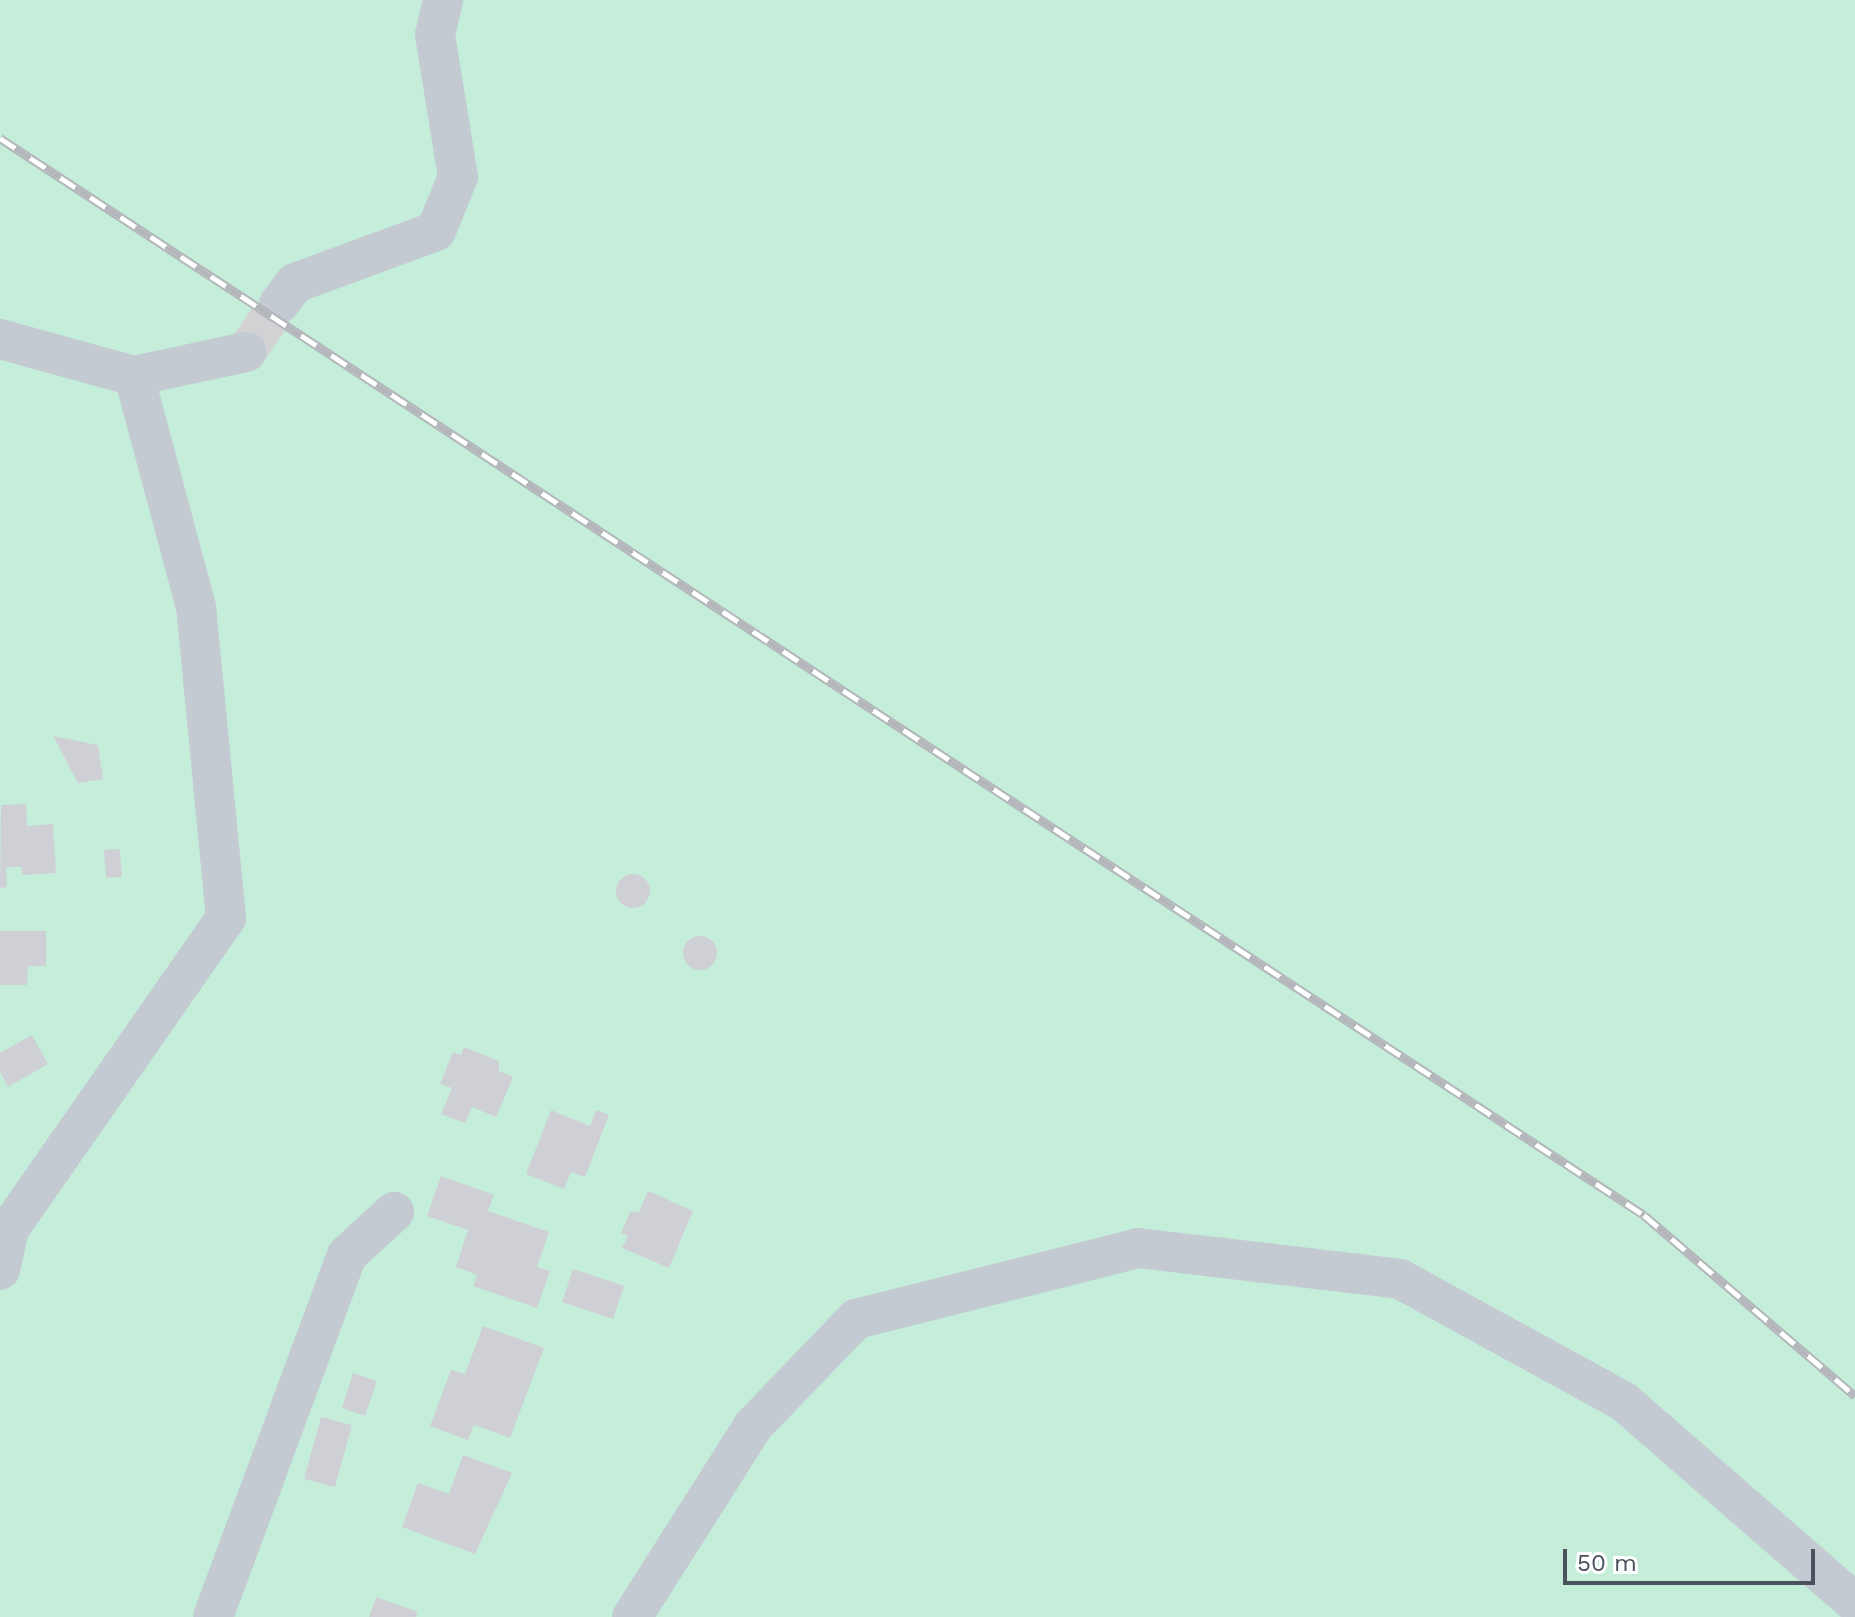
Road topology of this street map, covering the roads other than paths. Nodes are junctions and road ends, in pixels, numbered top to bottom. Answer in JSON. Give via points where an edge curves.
{"nodes":[{"id":1,"x":443,"y":0,"type":"edge"},
{"id":2,"x":279,"y":304,"type":"tunnel mouth"},
{"id":3,"x":0,"y":339,"type":"edge"},
{"id":4,"x":246,"y":352,"type":"tunnel mouth"},
{"id":5,"x":134,"y":376,"type":"junction"},
{"id":6,"x":394,"y":1212,"type":"dead end"},
{"id":7,"x":0,"y":1270,"type":"edge"},
{"id":8,"x":1855,"y":1603,"type":"edge"},
{"id":9,"x":213,"y":1617,"type":"edge"},
{"id":10,"x":632,"y":1617,"type":"edge"}],
"edges":[{"from":1,"to":2,"type":"street","via":[[435,35],[458,177],[436,231],[295,283]]},
{"from":3,"to":5,"type":"street"},
{"from":4,"to":5,"type":"street"},
{"from":5,"to":7,"type":"street","via":[[196,607],[226,918],[9,1229]]},
{"from":6,"to":9,"type":"street","via":[[347,1255]]},
{"from":8,"to":10,"type":"street","via":[[1623,1401],[1400,1279],[1138,1248],[856,1319],[753,1426]]}]}
